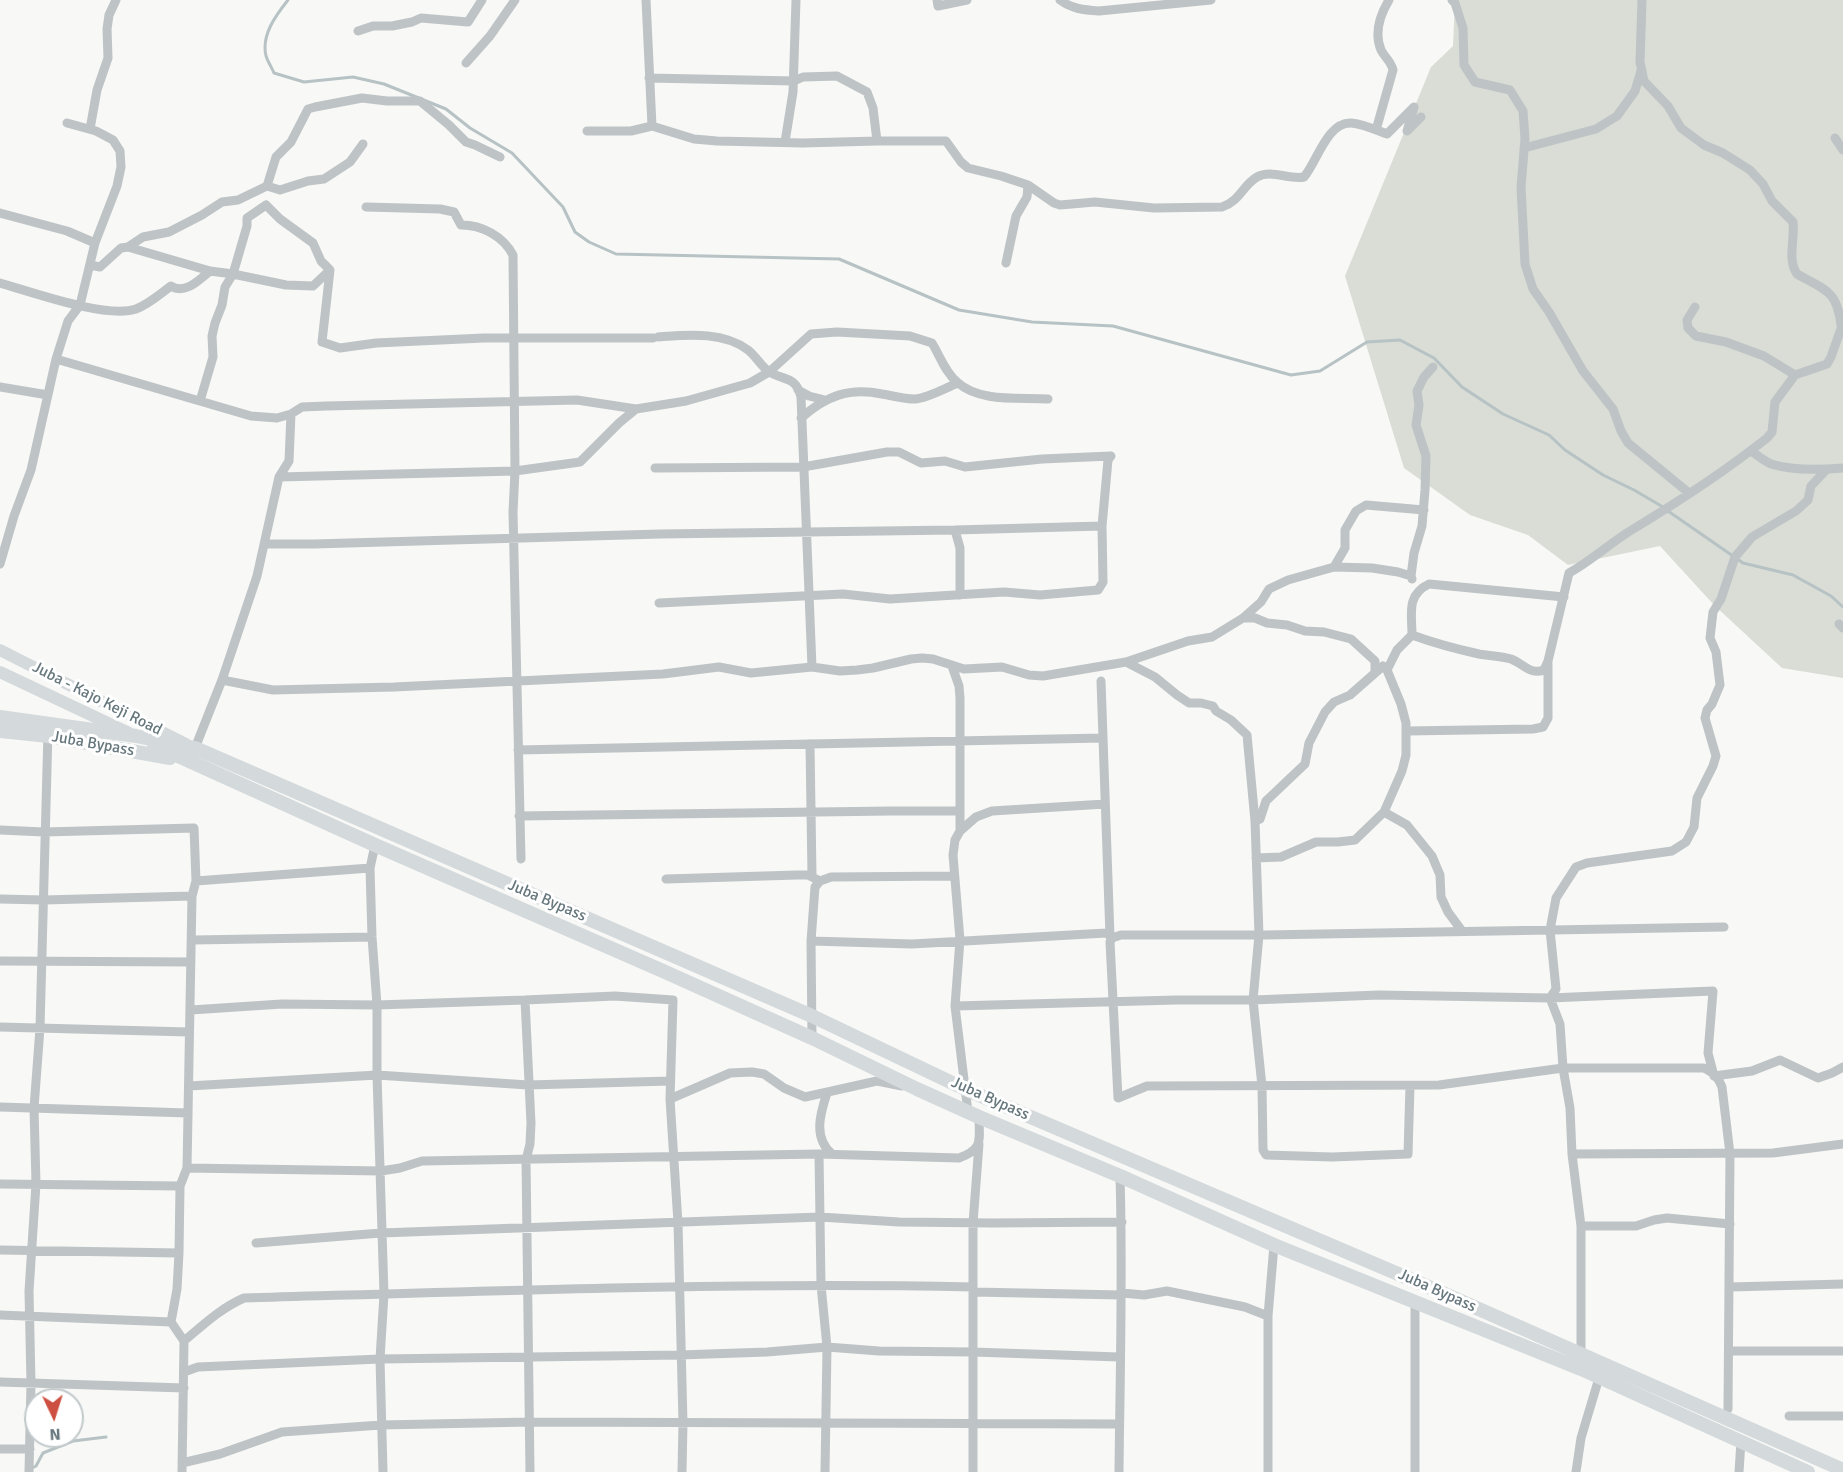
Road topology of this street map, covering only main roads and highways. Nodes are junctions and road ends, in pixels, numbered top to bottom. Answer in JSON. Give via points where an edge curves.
{"nodes":[{"id":1,"x":0,"y":650,"type":"edge"},
{"id":2,"x":0,"y":672,"type":"edge"},
{"id":3,"x":0,"y":717,"type":"edge"},
{"id":4,"x":48,"y":730,"type":"junction"},
{"id":5,"x":0,"y":731,"type":"edge"},
{"id":6,"x":136,"y":736,"type":"junction"},
{"id":7,"x":195,"y":748,"type":"junction"},
{"id":8,"x":185,"y":760,"type":"junction"},
{"id":9,"x":1843,"y":1470,"type":"edge"},
{"id":10,"x":1808,"y":1472,"type":"edge"}],
"edges":[{"from":1,"to":7,"type":"main road","name":"Juba - Kajo Keji Road"},
{"from":2,"to":6,"type":"main road","name":"Juba - Kajo Keji Road"},
{"from":3,"to":4,"type":"main road","name":"Juba Bypass"},
{"from":4,"to":5,"type":"main road","name":"Juba Bypass"},
{"from":4,"to":6,"type":"main road","name":"Juba Bypass"},
{"from":4,"to":8,"type":"main road","name":"Juba Bypass"},
{"from":6,"to":7,"type":"main road","name":"Juba Bypass"},
{"from":6,"to":8,"type":"main road","name":"Juba Bypass"},
{"from":7,"to":9,"type":"main road","name":"Juba Bypass","via":[[812,1016],[965,1089],[1427,1286]]},
{"from":8,"to":10,"type":"main road","name":"Juba Bypass","via":[[812,1038],[973,1114],[1274,1245],[1581,1369]]}]}
